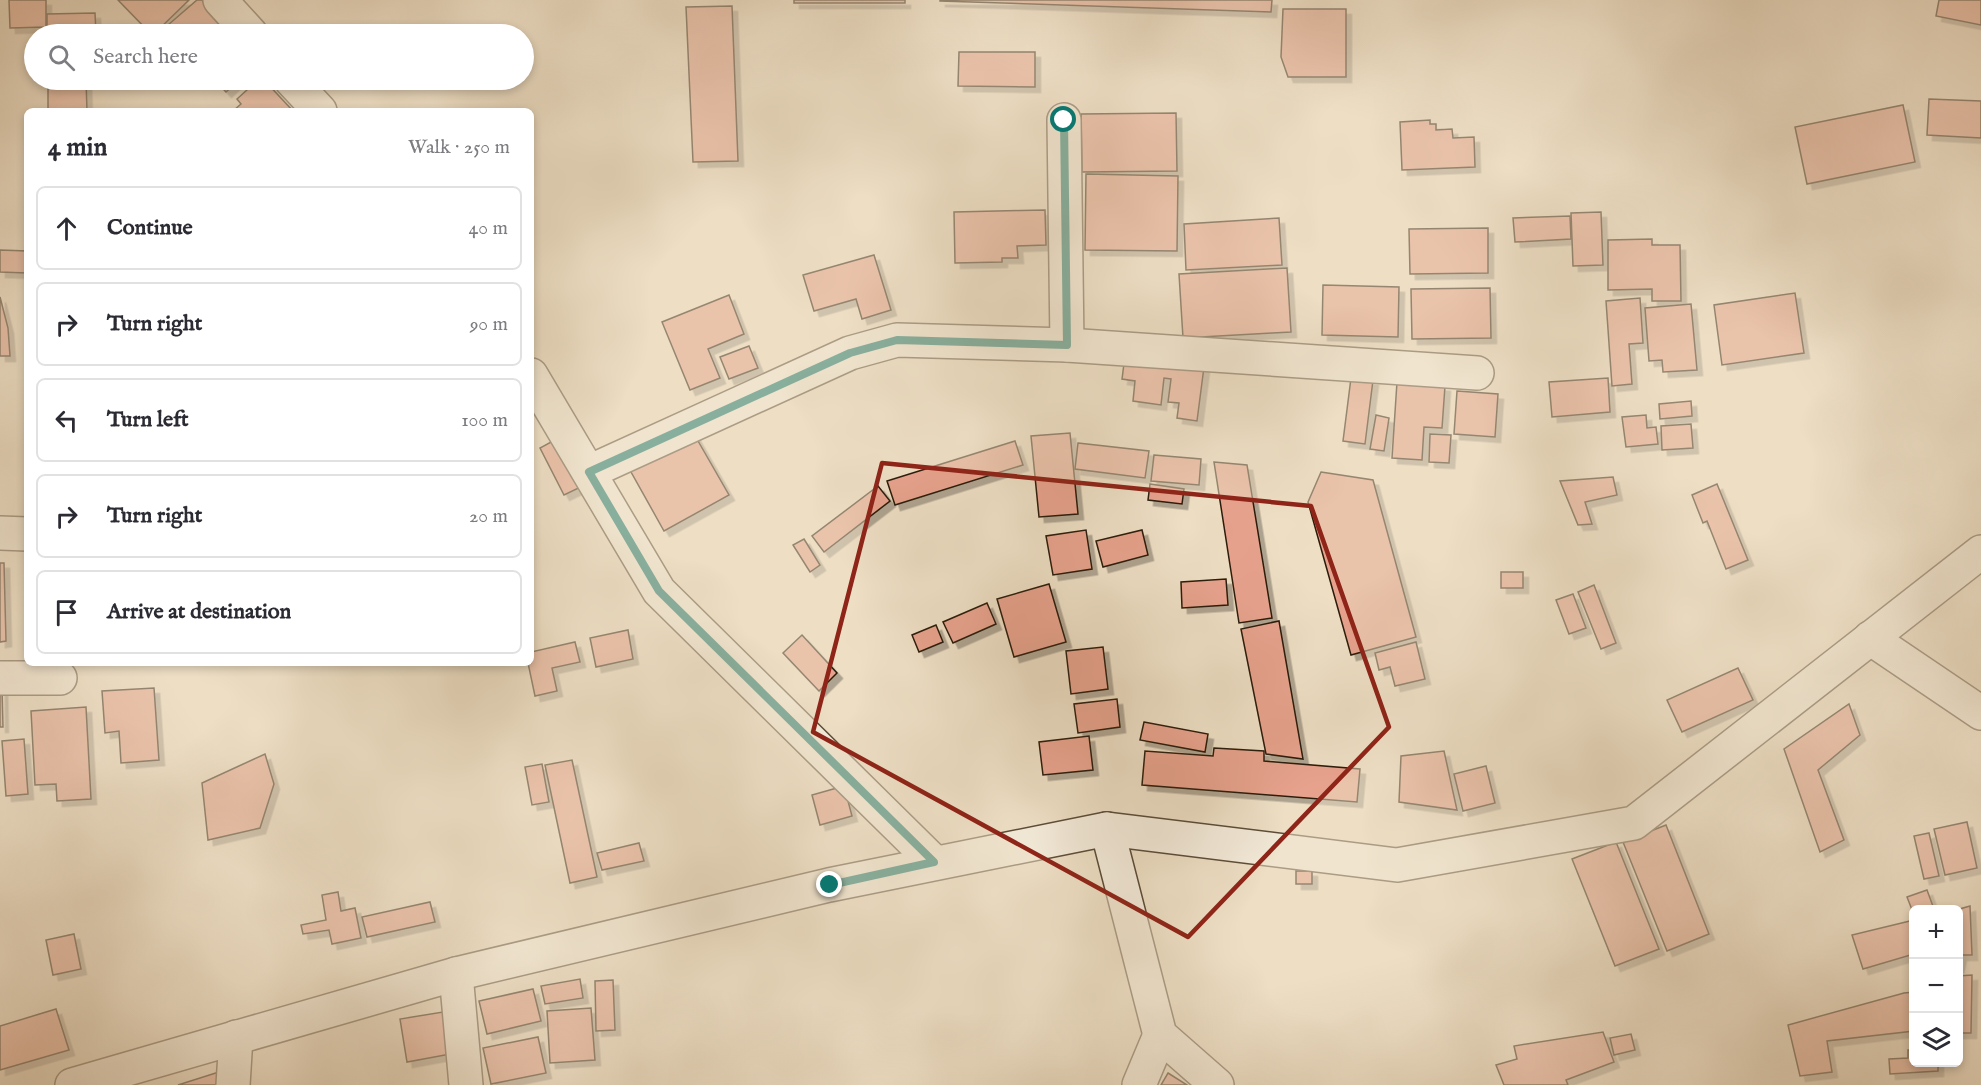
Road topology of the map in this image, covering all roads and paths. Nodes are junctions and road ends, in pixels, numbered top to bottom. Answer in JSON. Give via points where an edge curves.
{"nodes":[{"id":1,"x":219,"y":0,"type":"edge"},
{"id":2,"x":242,"y":24,"type":"edge"},
{"id":3,"x":300,"y":90,"type":"edge"},
{"id":4,"x":317,"y":108,"type":"edge"},
{"id":5,"x":1064,"y":120,"type":"dead end"},
{"id":6,"x":1067,"y":345,"type":"junction"},
{"id":7,"x":1477,"y":373,"type":"dead end"},
{"id":8,"x":534,"y":380,"type":"edge"},
{"id":9,"x":589,"y":472,"type":"junction"},
{"id":10,"x":0,"y":533,"type":"edge"},
{"id":11,"x":24,"y":534,"type":"edge"},
{"id":12,"x":1981,"y":552,"type":"edge"},
{"id":13,"x":1870,"y":638,"type":"junction"},
{"id":14,"x":0,"y":678,"type":"edge"},
{"id":15,"x":60,"y":678,"type":"dead end"},
{"id":16,"x":1981,"y":713,"type":"edge"},
{"id":17,"x":1107,"y":829,"type":"junction"},
{"id":18,"x":934,"y":862,"type":"junction"},
{"id":19,"x":456,"y":974,"type":"junction"},
{"id":20,"x":1160,"y":1035,"type":"junction"},
{"id":21,"x":236,"y":1037,"type":"junction"},
{"id":22,"x":72,"y":1085,"type":"edge"},
{"id":23,"x":233,"y":1085,"type":"edge"},
{"id":24,"x":466,"y":1085,"type":"edge"},
{"id":25,"x":1139,"y":1085,"type":"edge"},
{"id":26,"x":1217,"y":1085,"type":"edge"}],
"edges":[{"from":1,"to":2,"type":"street"},
{"from":3,"to":4,"type":"street"},
{"from":5,"to":6,"type":"street"},
{"from":6,"to":7,"type":"street"},
{"from":6,"to":9,"type":"street","via":[[897,340],[850,353]]},
{"from":8,"to":9,"type":"street"},
{"from":9,"to":18,"type":"street","via":[[659,591]]},
{"from":10,"to":11,"type":"street"},
{"from":12,"to":13,"type":"street"},
{"from":13,"to":16,"type":"street"},
{"from":13,"to":17,"type":"street","via":[[1634,823],[1397,865]]},
{"from":14,"to":15,"type":"street"},
{"from":17,"to":18,"type":"street"},
{"from":17,"to":20,"type":"street"},
{"from":18,"to":19,"type":"street"},
{"from":19,"to":21,"type":"street"},
{"from":19,"to":24,"type":"street"},
{"from":20,"to":25,"type":"street"},
{"from":20,"to":26,"type":"street"},
{"from":21,"to":22,"type":"street"},
{"from":21,"to":23,"type":"street"}]}
